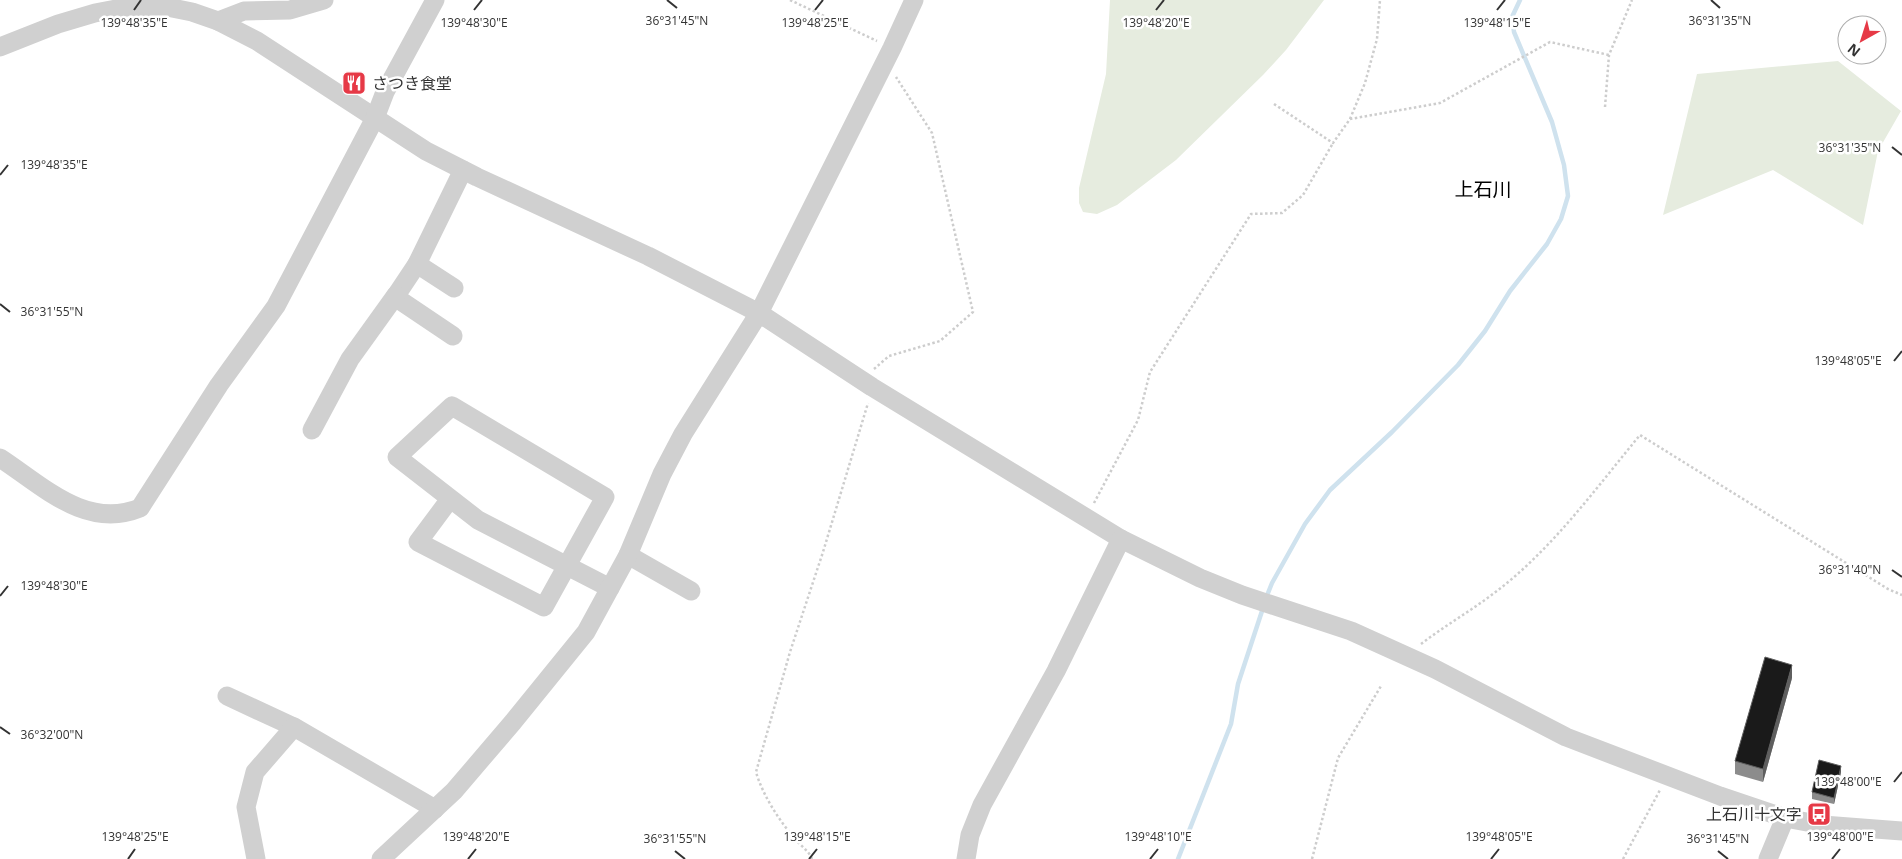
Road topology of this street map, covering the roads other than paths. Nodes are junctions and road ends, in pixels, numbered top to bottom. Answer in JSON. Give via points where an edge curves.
{"nodes":[{"id":1,"x":324,"y":0,"type":"edge"},
{"id":2,"x":435,"y":0,"type":"edge"},
{"id":3,"x":914,"y":0,"type":"edge"},
{"id":4,"x":218,"y":20,"type":"junction"},
{"id":5,"x":0,"y":47,"type":"edge"},
{"id":6,"x":375,"y":118,"type":"junction"},
{"id":7,"x":463,"y":170,"type":"junction"},
{"id":8,"x":417,"y":264,"type":"junction"},
{"id":9,"x":454,"y":288,"type":"dead end"},
{"id":10,"x":396,"y":295,"type":"junction"},
{"id":11,"x":759,"y":313,"type":"junction"},
{"id":12,"x":453,"y":336,"type":"dead end"},
{"id":13,"x":312,"y":430,"type":"dead end"},
{"id":14,"x":0,"y":458,"type":"edge"},
{"id":15,"x":450,"y":498,"type":"junction"},
{"id":16,"x":1121,"y":539,"type":"junction"},
{"id":17,"x":628,"y":555,"type":"junction"},
{"id":18,"x":567,"y":566,"type":"junction"},
{"id":19,"x":610,"y":588,"type":"junction"},
{"id":20,"x":691,"y":591,"type":"dead end"},
{"id":21,"x":227,"y":696,"type":"dead end"},
{"id":22,"x":294,"y":727,"type":"junction"},
{"id":23,"x":435,"y":809,"type":"junction"},
{"id":24,"x":1785,"y":818,"type":"junction"},
{"id":25,"x":1902,"y":831,"type":"edge"},
{"id":26,"x":391,"y":856,"type":"edge"},
{"id":27,"x":256,"y":859,"type":"edge"},
{"id":28,"x":966,"y":859,"type":"edge"},
{"id":29,"x":1768,"y":859,"type":"edge"}],
"edges":[{"from":1,"to":4,"type":"street","via":[[290,10],[244,12]]},
{"from":2,"to":6,"type":"street","via":[[384,92]]},
{"from":3,"to":11,"type":"street"},
{"from":4,"to":5,"type":"street","via":[[167,7],[127,7],[58,24]]},
{"from":4,"to":6,"type":"street","via":[[257,41]]},
{"from":6,"to":7,"type":"street"},
{"from":6,"to":14,"type":"street","via":[[276,306],[219,385],[140,508],[106,515],[86,511],[66,502]]},
{"from":7,"to":8,"type":"street"},
{"from":7,"to":11,"type":"street","via":[[648,256]]},
{"from":8,"to":9,"type":"street"},
{"from":8,"to":10,"type":"street"},
{"from":10,"to":12,"type":"street"},
{"from":10,"to":13,"type":"street","via":[[350,358]]},
{"from":11,"to":16,"type":"street","via":[[867,384]]},
{"from":11,"to":17,"type":"street","via":[[683,434],[662,474]]},
{"from":15,"to":18,"type":"street","via":[[478,520]]},
{"from":15,"to":18,"type":"street","via":[[418,542],[544,607]]},
{"from":15,"to":18,"type":"street","via":[[397,457],[452,406],[604,497]]},
{"from":16,"to":24,"type":"street","via":[[1200,578],[1351,631],[1405,655],[1566,737]]},
{"from":16,"to":28,"type":"street","via":[[1056,671],[982,805],[970,835]]},
{"from":17,"to":19,"type":"street"},
{"from":17,"to":20,"type":"street"},
{"from":18,"to":19,"type":"street"},
{"from":19,"to":23,"type":"street","via":[[586,632],[513,722]]},
{"from":21,"to":22,"type":"street"},
{"from":22,"to":23,"type":"street"},
{"from":22,"to":27,"type":"street","via":[[255,772],[246,807]]},
{"from":23,"to":26,"type":"street"},
{"from":24,"to":25,"type":"street","via":[[1823,825]]},
{"from":24,"to":29,"type":"street"}]}
